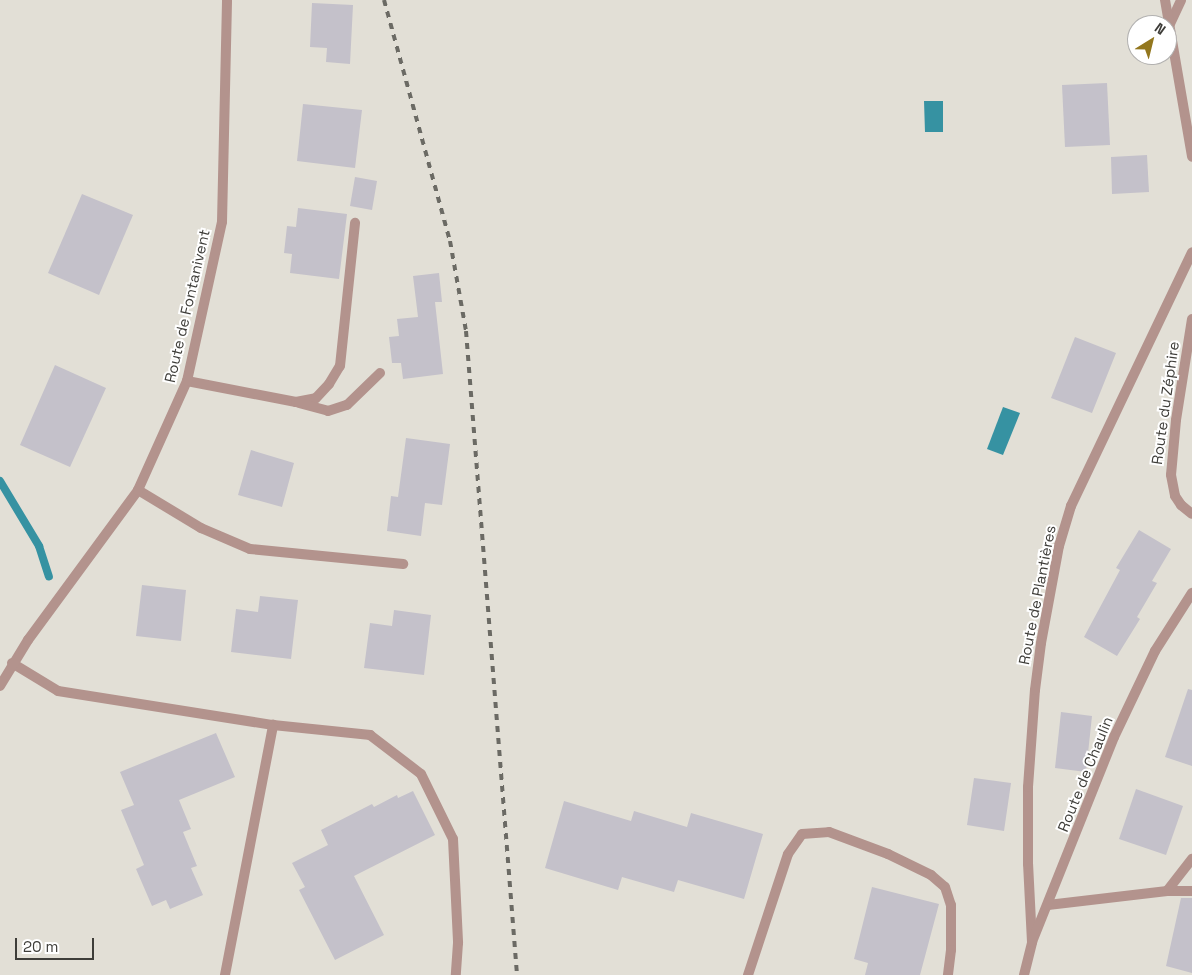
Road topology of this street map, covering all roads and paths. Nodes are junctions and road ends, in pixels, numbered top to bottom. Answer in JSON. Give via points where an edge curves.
{"nodes":[{"id":1,"x":227,"y":0,"type":"edge"},
{"id":2,"x":1166,"y":0,"type":"edge"},
{"id":3,"x":1181,"y":0,"type":"edge"},
{"id":4,"x":1168,"y":15,"type":"edge"},
{"id":5,"x":1174,"y":15,"type":"edge"},
{"id":6,"x":1177,"y":65,"type":"edge"},
{"id":7,"x":1192,"y":157,"type":"edge"},
{"id":8,"x":355,"y":223,"type":"dead end"},
{"id":9,"x":1192,"y":252,"type":"edge"},
{"id":10,"x":1192,"y":320,"type":"edge"},
{"id":11,"x":380,"y":373,"type":"dead end"},
{"id":12,"x":188,"y":381,"type":"junction"},
{"id":13,"x":296,"y":402,"type":"junction"},
{"id":14,"x":138,"y":490,"type":"junction"},
{"id":15,"x":1192,"y":514,"type":"edge"},
{"id":16,"x":403,"y":564,"type":"dead end"},
{"id":17,"x":1192,"y":593,"type":"edge"},
{"id":18,"x":12,"y":664,"type":"junction"},
{"id":19,"x":0,"y":686,"type":"edge"},
{"id":20,"x":273,"y":724,"type":"junction"},
{"id":21,"x":1192,"y":858,"type":"edge"},
{"id":22,"x":1167,"y":891,"type":"junction"},
{"id":23,"x":1192,"y":891,"type":"edge"},
{"id":24,"x":1048,"y":905,"type":"junction"},
{"id":25,"x":1032,"y":942,"type":"junction"},
{"id":26,"x":225,"y":975,"type":"edge"},
{"id":27,"x":456,"y":975,"type":"edge"},
{"id":28,"x":748,"y":975,"type":"edge"},
{"id":29,"x":948,"y":975,"type":"edge"},
{"id":30,"x":1024,"y":975,"type":"edge"}],
"edges":[{"from":1,"to":12,"type":"street","name":"Route de Fontanivent","via":[[222,222]]},
{"from":2,"to":4,"type":"street"},
{"from":3,"to":5,"type":"street"},
{"from":6,"to":7,"type":"street"},
{"from":8,"to":13,"type":"street","via":[[340,366],[330,384],[316,398]]},
{"from":9,"to":25,"type":"street","name":"Route de Plantières","via":[[1071,506],[1059,546],[1041,642],[1028,787]]},
{"from":10,"to":15,"type":"street","name":"Route du Zéphire","via":[[1171,475],[1176,496]]},
{"from":11,"to":13,"type":"street","via":[[347,405],[328,411]]},
{"from":12,"to":13,"type":"street"},
{"from":12,"to":14,"type":"street","name":"Route de Fontanivent"},
{"from":14,"to":16,"type":"street","via":[[201,528],[250,549]]},
{"from":14,"to":18,"type":"street","name":"Route de Fontanivent"},
{"from":17,"to":24,"type":"street","name":"Route de Chaulin","via":[[1155,651],[1114,737]]},
{"from":18,"to":19,"type":"street","name":"Route de Fontanivent"},
{"from":18,"to":20,"type":"street","via":[[58,691]]},
{"from":20,"to":26,"type":"street"},
{"from":20,"to":27,"type":"street","via":[[370,735],[421,774],[453,840],[458,943]]},
{"from":21,"to":22,"type":"street"},
{"from":22,"to":23,"type":"street"},
{"from":22,"to":24,"type":"street"},
{"from":24,"to":25,"type":"street","name":"Route de Chaulin"},
{"from":25,"to":30,"type":"street","name":"Route de Chaulin"},
{"from":28,"to":29,"type":"street","via":[[788,854],[802,834],[829,832],[888,854],[931,875],[945,887],[950,904]]}]}
